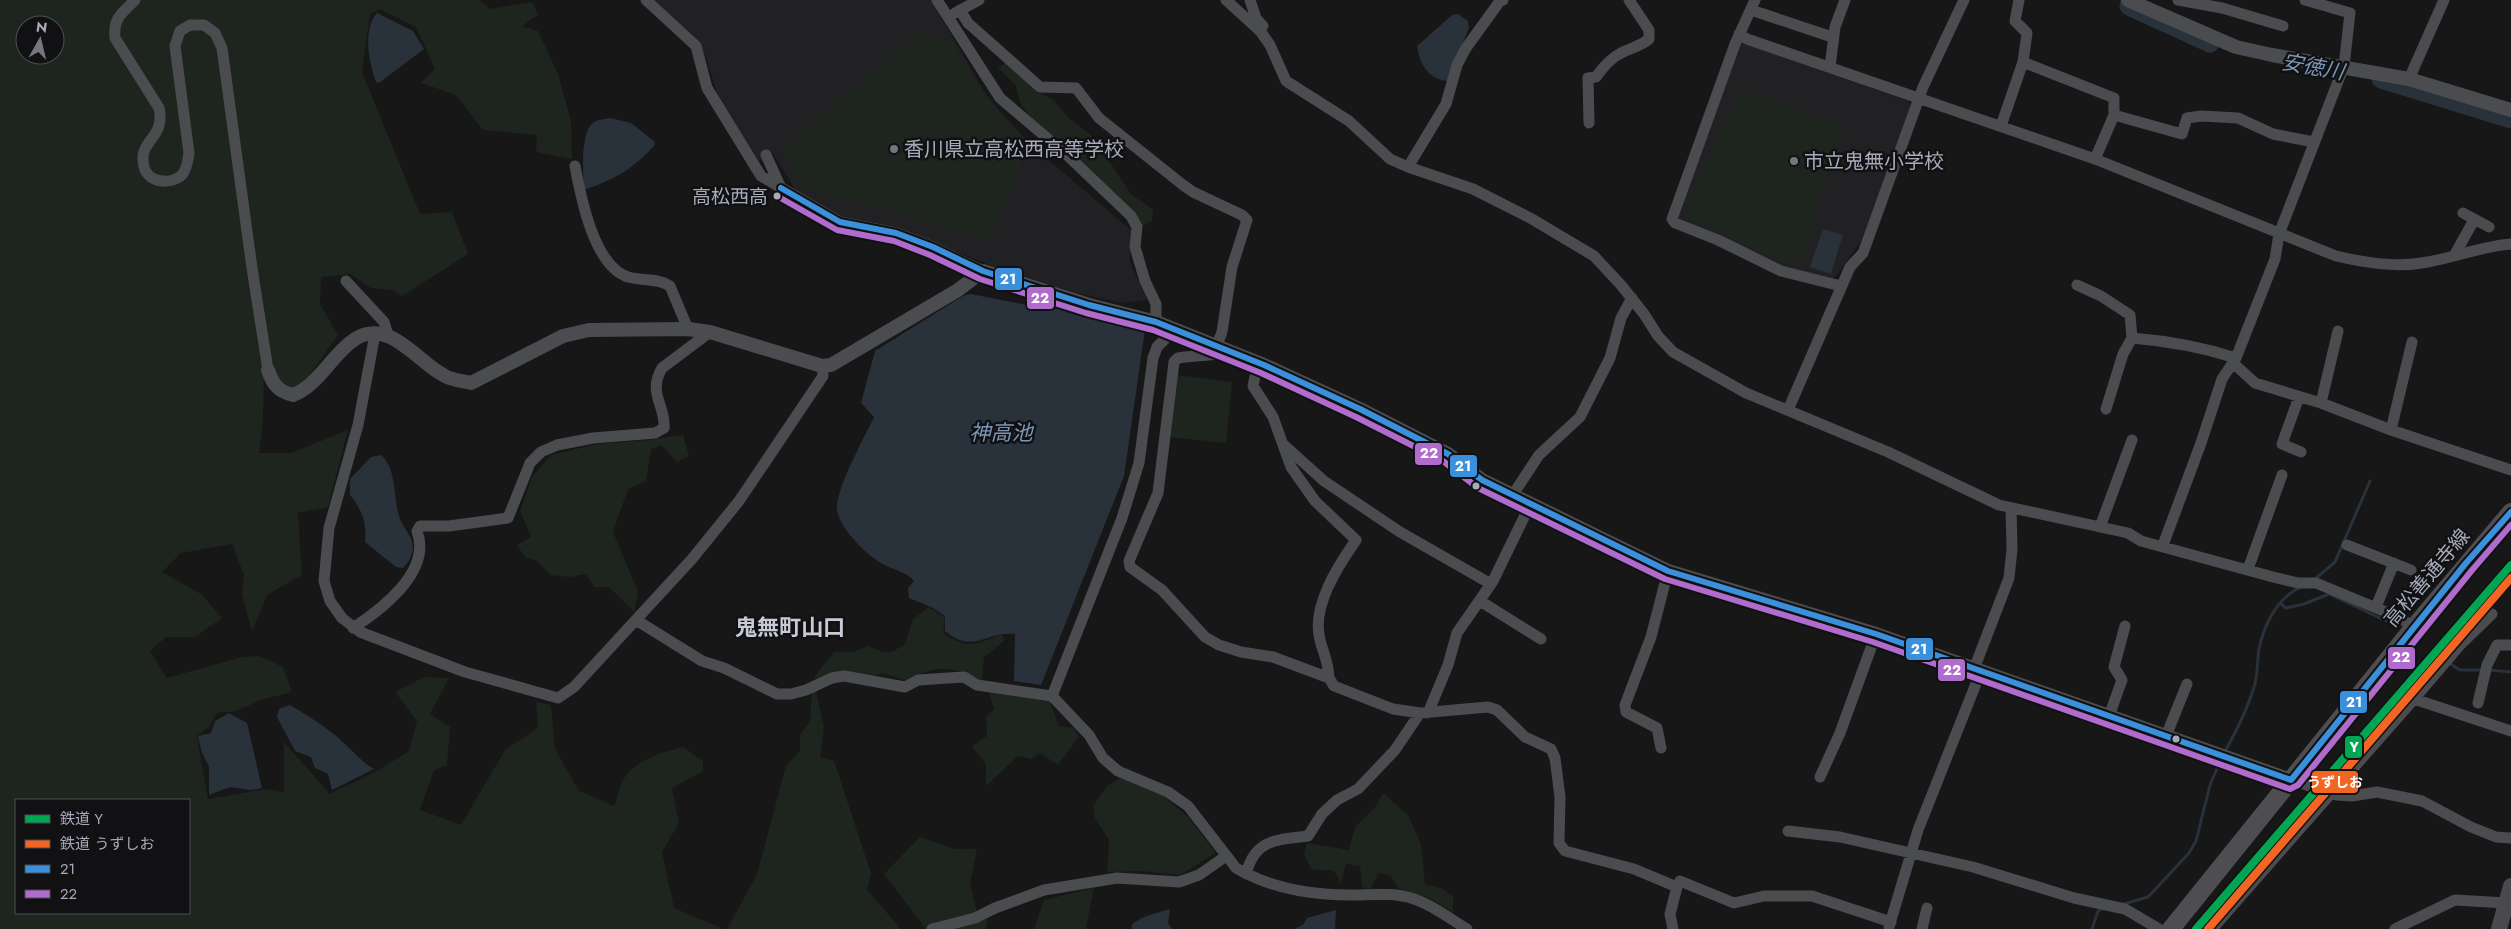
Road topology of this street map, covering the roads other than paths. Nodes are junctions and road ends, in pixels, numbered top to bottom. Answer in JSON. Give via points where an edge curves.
{"nodes":[{"id":1,"x":134,"y":0,"type":"edge"},
{"id":2,"x":646,"y":0,"type":"edge"},
{"id":3,"x":937,"y":0,"type":"edge"},
{"id":4,"x":979,"y":0,"type":"edge"},
{"id":5,"x":1226,"y":0,"type":"edge"},
{"id":6,"x":1250,"y":0,"type":"edge"},
{"id":7,"x":1503,"y":0,"type":"edge"},
{"id":8,"x":1629,"y":0,"type":"edge"},
{"id":9,"x":1845,"y":0,"type":"edge"},
{"id":10,"x":1964,"y":0,"type":"edge"},
{"id":11,"x":2019,"y":0,"type":"edge"},
{"id":12,"x":2128,"y":0,"type":"edge"},
{"id":13,"x":2178,"y":0,"type":"edge"},
{"id":14,"x":2305,"y":0,"type":"edge"},
{"id":15,"x":2444,"y":0,"type":"edge"},
{"id":16,"x":1753,"y":5,"type":"edge"},
{"id":17,"x":960,"y":10,"type":"junction"},
{"id":18,"x":2163,"y":16,"type":"junction"},
{"id":19,"x":949,"y":17,"type":"junction"},
{"id":20,"x":2283,"y":26,"type":"dead end"},
{"id":21,"x":1739,"y":34,"type":"junction"},
{"id":22,"x":1829,"y":36,"type":"dead end"},
{"id":23,"x":1270,"y":45,"type":"junction"},
{"id":24,"x":2022,"y":62,"type":"junction"},
{"id":25,"x":2344,"y":66,"type":"junction"},
{"id":26,"x":1830,"y":67,"type":"junction"},
{"id":27,"x":2409,"y":78,"type":"junction"},
{"id":28,"x":1919,"y":99,"type":"junction"},
{"id":29,"x":2511,"y":110,"type":"edge"},
{"id":30,"x":2114,"y":115,"type":"junction"},
{"id":31,"x":1589,"y":123,"type":"dead end"},
{"id":32,"x":2001,"y":126,"type":"junction"},
{"id":33,"x":2314,"y":142,"type":"junction"},
{"id":34,"x":766,"y":155,"type":"dead end"},
{"id":35,"x":2095,"y":159,"type":"junction"},
{"id":36,"x":575,"y":166,"type":"dead end"},
{"id":37,"x":1408,"y":167,"type":"junction"},
{"id":38,"x":780,"y":188,"type":"junction"},
{"id":39,"x":2463,"y":214,"type":"dead end"},
{"id":40,"x":2474,"y":220,"type":"junction"},
{"id":41,"x":2489,"y":228,"type":"dead end"},
{"id":42,"x":2279,"y":234,"type":"junction"},
{"id":43,"x":2511,"y":244,"type":"edge"},
{"id":44,"x":2454,"y":256,"type":"junction"},
{"id":45,"x":983,"y":271,"type":"junction"},
{"id":46,"x":346,"y":281,"type":"dead end"},
{"id":47,"x":2077,"y":285,"type":"dead end"},
{"id":48,"x":1841,"y":286,"type":"junction"},
{"id":49,"x":1632,"y":298,"type":"junction"},
{"id":50,"x":1156,"y":322,"type":"junction"},
{"id":51,"x":688,"y":329,"type":"junction"},
{"id":52,"x":1175,"y":329,"type":"junction"},
{"id":53,"x":2338,"y":331,"type":"dead end"},
{"id":54,"x":710,"y":332,"type":"junction"},
{"id":55,"x":382,"y":335,"type":"junction"},
{"id":56,"x":2132,"y":338,"type":"junction"},
{"id":57,"x":2412,"y":342,"type":"dead end"},
{"id":58,"x":1217,"y":345,"type":"junction"},
{"id":59,"x":1236,"y":353,"type":"junction"},
{"id":60,"x":2234,"y":361,"type":"junction"},
{"id":61,"x":1258,"y":362,"type":"junction"},
{"id":62,"x":822,"y":366,"type":"junction"},
{"id":63,"x":268,"y":370,"type":"joint"},
{"id":64,"x":2299,"y":397,"type":"junction"},
{"id":65,"x":2321,"y":403,"type":"junction"},
{"id":66,"x":2106,"y":409,"type":"dead end"},
{"id":67,"x":1788,"y":410,"type":"junction"},
{"id":68,"x":2391,"y":430,"type":"junction"},
{"id":69,"x":2132,"y":440,"type":"dead end"},
{"id":70,"x":1282,"y":444,"type":"junction"},
{"id":71,"x":2301,"y":452,"type":"dead end"},
{"id":72,"x":2511,"y":470,"type":"edge"},
{"id":73,"x":2282,"y":475,"type":"dead end"},
{"id":74,"x":1512,"y":496,"type":"junction"},
{"id":75,"x":1530,"y":505,"type":"junction"},
{"id":76,"x":2011,"y":508,"type":"junction"},
{"id":77,"x":2511,"y":512,"type":"edge"},
{"id":78,"x":2100,"y":527,"type":"junction"},
{"id":79,"x":2347,"y":545,"type":"dead end"},
{"id":80,"x":2164,"y":546,"type":"junction"},
{"id":81,"x":2394,"y":563,"type":"junction"},
{"id":82,"x":2248,"y":569,"type":"junction"},
{"id":83,"x":2412,"y":570,"type":"dead end"},
{"id":84,"x":1668,"y":571,"type":"junction"},
{"id":85,"x":1491,"y":584,"type":"junction"},
{"id":86,"x":1480,"y":601,"type":"junction"},
{"id":87,"x":2376,"y":608,"type":"junction"},
{"id":88,"x":2492,"y":614,"type":"dead end"},
{"id":89,"x":636,"y":620,"type":"junction"},
{"id":90,"x":2125,"y":626,"type":"dead end"},
{"id":91,"x":2414,"y":627,"type":"junction"},
{"id":92,"x":352,"y":628,"type":"junction"},
{"id":93,"x":1876,"y":634,"type":"junction"},
{"id":94,"x":1541,"y":639,"type":"dead end"},
{"id":95,"x":2511,"y":645,"type":"edge"},
{"id":96,"x":1977,"y":670,"type":"junction"},
{"id":97,"x":1329,"y":678,"type":"junction"},
{"id":98,"x":2187,"y":684,"type":"dead end"},
{"id":99,"x":1052,"y":696,"type":"junction"},
{"id":100,"x":2414,"y":699,"type":"junction"},
{"id":101,"x":2478,"y":704,"type":"dead end"},
{"id":102,"x":1424,"y":713,"type":"junction"},
{"id":103,"x":2109,"y":716,"type":"junction"},
{"id":104,"x":2511,"y":731,"type":"edge"},
{"id":105,"x":2166,"y":736,"type":"junction"},
{"id":106,"x":1660,"y":748,"type":"dead end"},
{"id":107,"x":1820,"y":777,"type":"dead end"},
{"id":108,"x":2291,"y":780,"type":"junction"},
{"id":109,"x":2331,"y":794,"type":"junction"},
{"id":110,"x":1788,"y":831,"type":"dead end"},
{"id":111,"x":2511,"y":838,"type":"edge"},
{"id":112,"x":1911,"y":852,"type":"junction"},
{"id":113,"x":1226,"y":856,"type":"junction"},
{"id":114,"x":1246,"y":874,"type":"junction"},
{"id":115,"x":2511,"y":886,"type":"edge"},
{"id":116,"x":1677,"y":888,"type":"junction"},
{"id":117,"x":2506,"y":903,"type":"junction"},
{"id":118,"x":1927,"y":908,"type":"dead end"},
{"id":119,"x":1890,"y":926,"type":"edge"},
{"id":120,"x":932,"y":929,"type":"edge"},
{"id":121,"x":1467,"y":929,"type":"edge"},
{"id":122,"x":1674,"y":929,"type":"edge"},
{"id":123,"x":1922,"y":929,"type":"edge"},
{"id":124,"x":2159,"y":929,"type":"edge"},
{"id":125,"x":2171,"y":929,"type":"edge"},
{"id":126,"x":2212,"y":929,"type":"edge"},
{"id":127,"x":2395,"y":929,"type":"edge"},
{"id":128,"x":2499,"y":929,"type":"edge"}],
"edges":[{"from":1,"to":63,"type":"street","via":[[120,13],[114,26],[115,38],[159,108],[162,121],[146,146],[143,158],[144,169],[153,179],[166,182],[182,175],[187,165],[189,153],[175,46],[180,31],[190,25],[204,25],[215,33],[222,48]]},
{"from":2,"to":38,"type":"street","via":[[696,46],[707,88],[761,176]]},
{"from":3,"to":19,"type":"street"},
{"from":4,"to":17,"type":"street"},
{"from":5,"to":23,"type":"street","via":[[1261,32]]},
{"from":6,"to":23,"type":"street","via":[[1256,18],[1270,33]]},
{"from":7,"to":37,"type":"street","via":[[1466,48],[1457,65],[1446,104]]},
{"from":8,"to":31,"type":"street","via":[[1649,30],[1649,39],[1610,61],[1596,77],[1588,78]]},
{"from":9,"to":26,"type":"street","via":[[1835,27]]},
{"from":10,"to":28,"type":"street"},
{"from":11,"to":24,"type":"street","via":[[2015,21],[2027,33]]},
{"from":12,"to":18,"type":"street"},
{"from":13,"to":18,"type":"street"},
{"from":13,"to":20,"type":"street","via":[[2222,8]]},
{"from":14,"to":25,"type":"street","via":[[2350,13]]},
{"from":15,"to":27,"type":"street"},
{"from":16,"to":21,"type":"street"},
{"from":16,"to":22,"type":"street"},
{"from":17,"to":19,"type":"street"},
{"from":17,"to":58,"type":"street","via":[[968,23],[1040,87],[1076,88],[1099,118],[1193,192],[1247,220],[1232,267]]},
{"from":18,"to":25,"type":"street","via":[[2236,47]]},
{"from":19,"to":50,"type":"street","via":[[1000,98],[1131,216],[1137,227],[1135,247],[1156,304]]},
{"from":21,"to":26,"type":"street"},
{"from":21,"to":48,"type":"street","via":[[1672,219],[1781,271]]},
{"from":23,"to":37,"type":"street","via":[[1286,81],[1349,122],[1390,159]]},
{"from":24,"to":30,"type":"street","via":[[2114,98]]},
{"from":24,"to":32,"type":"street"},
{"from":25,"to":27,"type":"street"},
{"from":25,"to":33,"type":"street"},
{"from":26,"to":28,"type":"street"},
{"from":27,"to":29,"type":"street"},
{"from":28,"to":32,"type":"street"},
{"from":28,"to":48,"type":"street","via":[[1863,253],[1850,267]]},
{"from":30,"to":33,"type":"street","via":[[2182,134],[2187,118],[2238,118],[2273,134]]},
{"from":30,"to":35,"type":"street"},
{"from":32,"to":35,"type":"street"},
{"from":33,"to":42,"type":"street"},
{"from":34,"to":38,"type":"street"},
{"from":35,"to":42,"type":"street"},
{"from":36,"to":51,"type":"street","via":[[581,199],[607,264],[628,277],[664,282],[670,286]]},
{"from":37,"to":49,"type":"street","via":[[1473,189],[1532,219],[1594,256]]},
{"from":38,"to":45,"type":"street","via":[[840,222],[896,233]]},
{"from":39,"to":40,"type":"street"},
{"from":40,"to":41,"type":"street"},
{"from":40,"to":44,"type":"street"},
{"from":42,"to":44,"type":"street","via":[[2358,261],[2396,265]]},
{"from":42,"to":60,"type":"street","via":[[2275,258]]},
{"from":43,"to":44,"type":"street"},
{"from":45,"to":50,"type":"street","via":[[1089,305]]},
{"from":45,"to":62,"type":"street","via":[[958,290],[880,337],[831,365]]},
{"from":46,"to":55,"type":"street","via":[[384,322]]},
{"from":47,"to":56,"type":"street","via":[[2130,315]]},
{"from":48,"to":67,"type":"street"},
{"from":49,"to":67,"type":"street","via":[[1673,352],[1746,392]]},
{"from":49,"to":74,"type":"street","via":[[1621,318],[1610,358],[1580,417],[1539,455]]},
{"from":50,"to":52,"type":"street"},
{"from":51,"to":54,"type":"street"},
{"from":51,"to":55,"type":"street","via":[[589,330],[563,336],[471,383],[445,376]]},
{"from":52,"to":58,"type":"street"},
{"from":52,"to":99,"type":"street","via":[[1157,347],[1153,358],[1139,463],[1122,518]]},
{"from":53,"to":65,"type":"street"},
{"from":54,"to":62,"type":"street"},
{"from":54,"to":92,"type":"street","via":[[662,368],[657,377],[655,392],[664,428],[655,432],[557,445],[541,452],[530,463],[508,518],[420,526],[417,564],[401,589],[373,615]]},
{"from":55,"to":63,"type":"street","via":[[356,338],[318,378],[293,395],[280,391]]},
{"from":55,"to":92,"type":"street","via":[[330,528],[324,563],[324,581],[330,601]]},
{"from":56,"to":60,"type":"street","via":[[2213,351]]},
{"from":56,"to":66,"type":"street","via":[[2123,354]]},
{"from":57,"to":68,"type":"street"},
{"from":58,"to":59,"type":"street"},
{"from":59,"to":61,"type":"street"},
{"from":59,"to":97,"type":"street","via":[[1185,356],[1174,362],[1158,493],[1129,561],[1130,567],[1162,590],[1205,637],[1219,645],[1274,658]]},
{"from":60,"to":64,"type":"street","via":[[2254,383]]},
{"from":60,"to":80,"type":"street","via":[[2222,379]]},
{"from":61,"to":70,"type":"street","via":[[1253,386],[1273,417]]},
{"from":61,"to":74,"type":"street","via":[[1448,454],[1482,480]]},
{"from":62,"to":89,"type":"street","via":[[823,376],[739,501]]},
{"from":64,"to":65,"type":"street"},
{"from":64,"to":71,"type":"street","via":[[2282,444]]},
{"from":65,"to":68,"type":"street"},
{"from":67,"to":76,"type":"street"},
{"from":68,"to":72,"type":"street"},
{"from":69,"to":78,"type":"street","via":[[2122,485]]},
{"from":70,"to":85,"type":"street","via":[[1332,487],[1400,532]]},
{"from":70,"to":97,"type":"street","via":[[1291,467],[1315,501],[1356,540],[1336,568],[1325,594],[1318,624],[1328,660]]},
{"from":73,"to":82,"type":"street"},
{"from":74,"to":75,"type":"street"},
{"from":75,"to":84,"type":"street"},
{"from":75,"to":85,"type":"street"},
{"from":76,"to":78,"type":"street"},
{"from":76,"to":96,"type":"street","via":[[2009,578]]},
{"from":77,"to":91,"type":"main road","name":"高松善通寺線"},
{"from":78,"to":80,"type":"street"},
{"from":79,"to":81,"type":"street"},
{"from":80,"to":82,"type":"street"},
{"from":81,"to":83,"type":"street"},
{"from":81,"to":87,"type":"street"},
{"from":82,"to":87,"type":"street","via":[[2298,583],[2316,583]]},
{"from":84,"to":93,"type":"street"},
{"from":84,"to":106,"type":"street","via":[[1651,637],[1625,705],[1626,712],[1657,728]]},
{"from":85,"to":86,"type":"street"},
{"from":86,"to":94,"type":"street"},
{"from":86,"to":102,"type":"street","via":[[1457,633],[1448,665]]},
{"from":87,"to":91,"type":"street"},
{"from":88,"to":100,"type":"street","via":[[2461,644]]},
{"from":89,"to":92,"type":"street","via":[[574,687],[558,698],[465,672]]},
{"from":89,"to":99,"type":"street","via":[[702,661],[777,694],[806,690],[844,676],[905,687],[918,680],[964,677],[977,685]]},
{"from":90,"to":103,"type":"street","via":[[2114,668],[2122,680]]},
{"from":91,"to":108,"type":"main road","name":"高松善通寺線"},
{"from":93,"to":96,"type":"street"},
{"from":93,"to":107,"type":"street","via":[[1840,733]]},
{"from":95,"to":101,"type":"street","via":[[2497,645],[2486,670]]},
{"from":96,"to":103,"type":"street"},
{"from":96,"to":112,"type":"street"},
{"from":97,"to":102,"type":"street","via":[[1334,686],[1393,709]]},
{"from":98,"to":105,"type":"street"},
{"from":99,"to":113,"type":"street","via":[[1118,772],[1168,792],[1188,806]]},
{"from":100,"to":104,"type":"street"},
{"from":100,"to":109,"type":"street"},
{"from":102,"to":114,"type":"street","via":[[1358,789],[1337,800],[1322,814],[1308,836],[1269,842],[1256,850]]},
{"from":102,"to":116,"type":"street","via":[[1488,707],[1496,710],[1525,737],[1551,749],[1560,797],[1559,843],[1565,851],[1634,869]]},
{"from":103,"to":105,"type":"street"},
{"from":105,"to":108,"type":"street"},
{"from":108,"to":109,"type":"street"},
{"from":108,"to":125,"type":"main road","name":"高松善通寺線"},
{"from":109,"to":111,"type":"street","via":[[2352,796],[2377,792],[2422,801],[2471,827],[2496,837]]},
{"from":109,"to":126,"type":"street"},
{"from":110,"to":112,"type":"street","via":[[1840,837]]},
{"from":112,"to":119,"type":"street"},
{"from":112,"to":124,"type":"street","via":[[2024,881],[2074,898],[2125,908]]},
{"from":113,"to":114,"type":"street"},
{"from":113,"to":120,"type":"street","via":[[1199,875],[1179,882],[1117,878],[1044,890],[976,918]]},
{"from":114,"to":121,"type":"street","via":[[1280,888],[1414,899]]},
{"from":115,"to":117,"type":"main road"},
{"from":116,"to":119,"type":"street","via":[[1680,881],[1734,903],[1764,896],[1812,896]]},
{"from":116,"to":122,"type":"street","via":[[1670,914]]},
{"from":117,"to":127,"type":"street","via":[[2455,900]]},
{"from":117,"to":128,"type":"main road"},
{"from":118,"to":123,"type":"street"}]}
